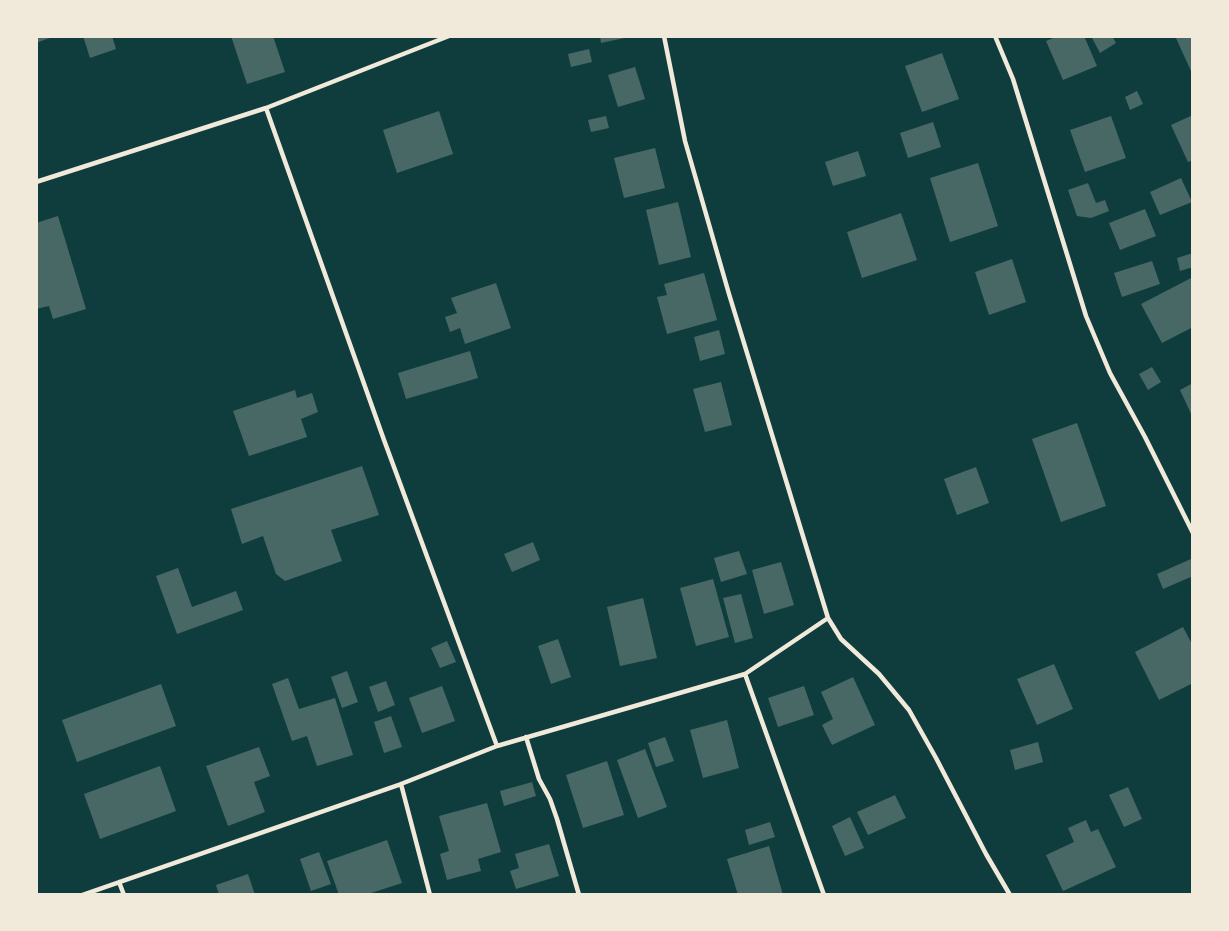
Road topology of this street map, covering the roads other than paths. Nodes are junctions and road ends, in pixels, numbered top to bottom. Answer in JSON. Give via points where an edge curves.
{"nodes":[{"id":1,"x":449,"y":36,"type":"edge"},
{"id":2,"x":664,"y":36,"type":"edge"},
{"id":3,"x":995,"y":36,"type":"edge"},
{"id":4,"x":266,"y":108,"type":"junction"},
{"id":5,"x":36,"y":182,"type":"edge"},
{"id":6,"x":1193,"y":533,"type":"edge"},
{"id":7,"x":828,"y":618,"type":"junction"},
{"id":8,"x":744,"y":674,"type":"junction"},
{"id":9,"x":526,"y":737,"type":"junction"},
{"id":10,"x":497,"y":746,"type":"junction"},
{"id":11,"x":401,"y":784,"type":"junction"},
{"id":12,"x":120,"y":882,"type":"junction"},
{"id":13,"x":82,"y":895,"type":"edge"},
{"id":14,"x":124,"y":895,"type":"edge"},
{"id":15,"x":430,"y":895,"type":"edge"},
{"id":16,"x":579,"y":895,"type":"edge"},
{"id":17,"x":824,"y":895,"type":"edge"},
{"id":18,"x":1010,"y":895,"type":"edge"}],
"edges":[{"from":1,"to":4,"type":"lane"},
{"from":2,"to":7,"type":"lane","via":[[688,152]]},
{"from":3,"to":6,"type":"lane","via":[[1013,79],[1086,316],[1110,373]]},
{"from":4,"to":5,"type":"lane"},
{"from":4,"to":10,"type":"lane"},
{"from":7,"to":8,"type":"lane"},
{"from":7,"to":18,"type":"lane","via":[[841,639],[879,674],[909,710]]},
{"from":8,"to":9,"type":"lane"},
{"from":8,"to":17,"type":"lane"},
{"from":9,"to":10,"type":"lane"},
{"from":9,"to":16,"type":"lane","via":[[557,819]]},
{"from":10,"to":11,"type":"lane"},
{"from":11,"to":12,"type":"lane"},
{"from":11,"to":15,"type":"lane"},
{"from":12,"to":13,"type":"lane"},
{"from":12,"to":14,"type":"lane"}]}
